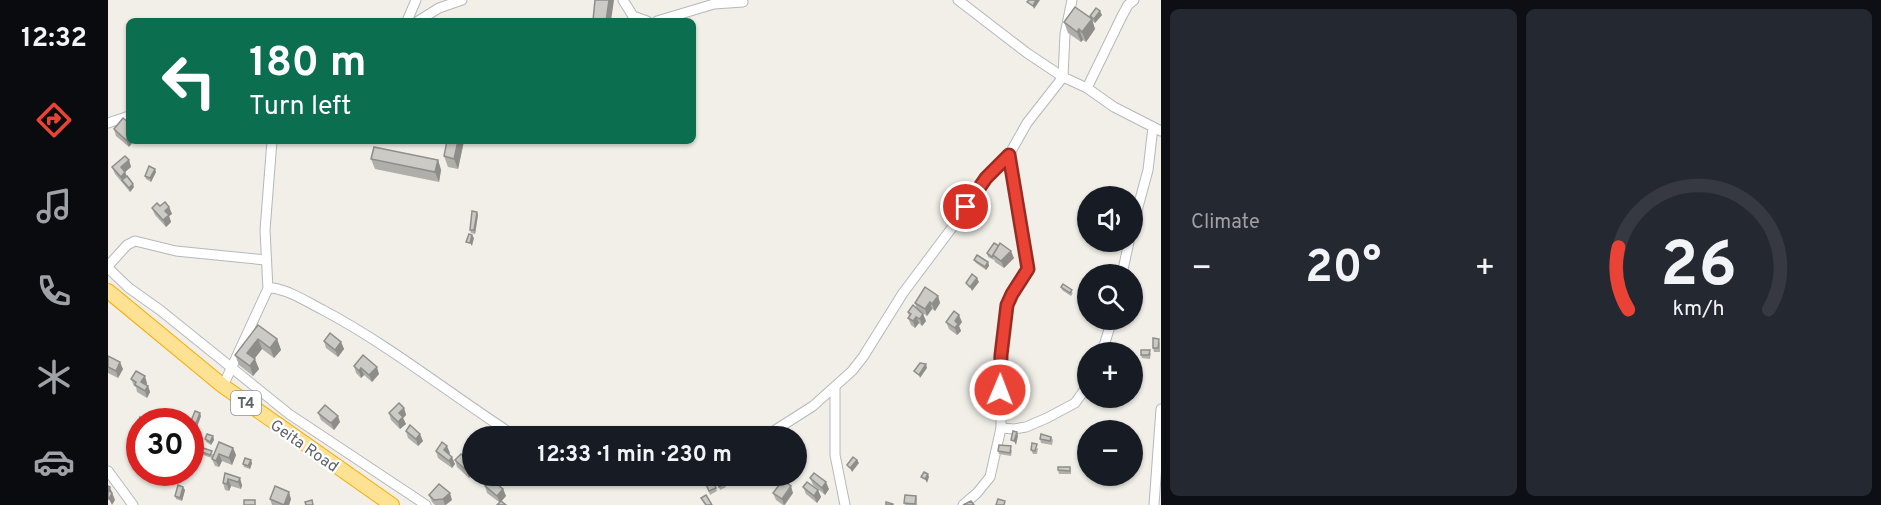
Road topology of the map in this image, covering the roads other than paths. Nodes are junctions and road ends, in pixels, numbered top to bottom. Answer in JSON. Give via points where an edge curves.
{"nodes":[{"id":1,"x":417,"y":0,"type":"edge"},
{"id":2,"x":462,"y":0,"type":"edge"},
{"id":3,"x":623,"y":0,"type":"edge"},
{"id":4,"x":958,"y":0,"type":"edge"},
{"id":5,"x":1072,"y":0,"type":"edge"},
{"id":6,"x":1134,"y":0,"type":"edge"},
{"id":7,"x":743,"y":2,"type":"dead end"},
{"id":8,"x":408,"y":18,"type":"edge"},
{"id":9,"x":423,"y":18,"type":"edge"},
{"id":10,"x":639,"y":18,"type":"edge"},
{"id":11,"x":667,"y":18,"type":"edge"},
{"id":12,"x":1063,"y":78,"type":"junction"},
{"id":13,"x":1087,"y":88,"type":"junction"},
{"id":14,"x":126,"y":117,"type":"edge"},
{"id":15,"x":108,"y":123,"type":"edge"},
{"id":16,"x":1158,"y":128,"type":"edge"},
{"id":17,"x":272,"y":144,"type":"edge"},
{"id":18,"x":1009,"y":155,"type":"junction"},
{"id":19,"x":1143,"y":188,"type":"edge"},
{"id":20,"x":265,"y":260,"type":"junction"},
{"id":21,"x":108,"y":267,"type":"edge"},
{"id":22,"x":268,"y":289,"type":"junction"},
{"id":23,"x":108,"y":291,"type":"edge"},
{"id":24,"x":232,"y":370,"type":"junction"},
{"id":25,"x":223,"y":386,"type":"junction"},
{"id":26,"x":835,"y":387,"type":"junction"},
{"id":27,"x":1077,"y":399,"type":"edge"},
{"id":28,"x":1161,"y":409,"type":"edge"},
{"id":29,"x":501,"y":426,"type":"edge"},
{"id":30,"x":782,"y":426,"type":"edge"},
{"id":31,"x":1001,"y":428,"type":"junction"},
{"id":32,"x":108,"y":471,"type":"edge"},
{"id":33,"x":134,"y":505,"type":"edge"},
{"id":34,"x":392,"y":505,"type":"edge"},
{"id":35,"x":426,"y":505,"type":"edge"},
{"id":36,"x":845,"y":505,"type":"edge"},
{"id":37,"x":963,"y":505,"type":"edge"},
{"id":38,"x":1154,"y":505,"type":"edge"}],
"edges":[{"from":1,"to":8,"type":"street"},
{"from":2,"to":9,"type":"street"},
{"from":3,"to":10,"type":"street"},
{"from":4,"to":12,"type":"street"},
{"from":5,"to":12,"type":"street","via":[[1065,34]]},
{"from":6,"to":13,"type":"street","via":[[1122,16]]},
{"from":7,"to":11,"type":"street","via":[[714,4]]},
{"from":12,"to":13,"type":"street"},
{"from":12,"to":18,"type":"street","via":[[1027,123]]},
{"from":13,"to":16,"type":"street","via":[[1114,107]]},
{"from":14,"to":15,"type":"street"},
{"from":16,"to":19,"type":"street"},
{"from":17,"to":20,"type":"street"},
{"from":18,"to":26,"type":"street","via":[[986,178],[903,293],[863,357]]},
{"from":18,"to":31,"type":"street","via":[[1028,269],[1007,305],[1001,355]]},
{"from":20,"to":21,"type":"street","via":[[176,251],[135,241]]},
{"from":20,"to":22,"type":"street"},
{"from":21,"to":24,"type":"street"},
{"from":22,"to":24,"type":"street"},
{"from":22,"to":29,"type":"street","via":[[290,294],[365,334]]},
{"from":23,"to":25,"type":"highway","name":"Geita Road","number":"T4"},
{"from":24,"to":25,"type":"street"},
{"from":24,"to":35,"type":"street","via":[[320,436]]},
{"from":25,"to":34,"type":"highway","name":"Geita Road","number":"T4"},
{"from":26,"to":30,"type":"street"},
{"from":26,"to":36,"type":"street","via":[[835,455]]},
{"from":27,"to":31,"type":"street","via":[[1026,427]]},
{"from":28,"to":38,"type":"street"},
{"from":31,"to":37,"type":"street","via":[[990,477]]},
{"from":32,"to":33,"type":"street"}]}
